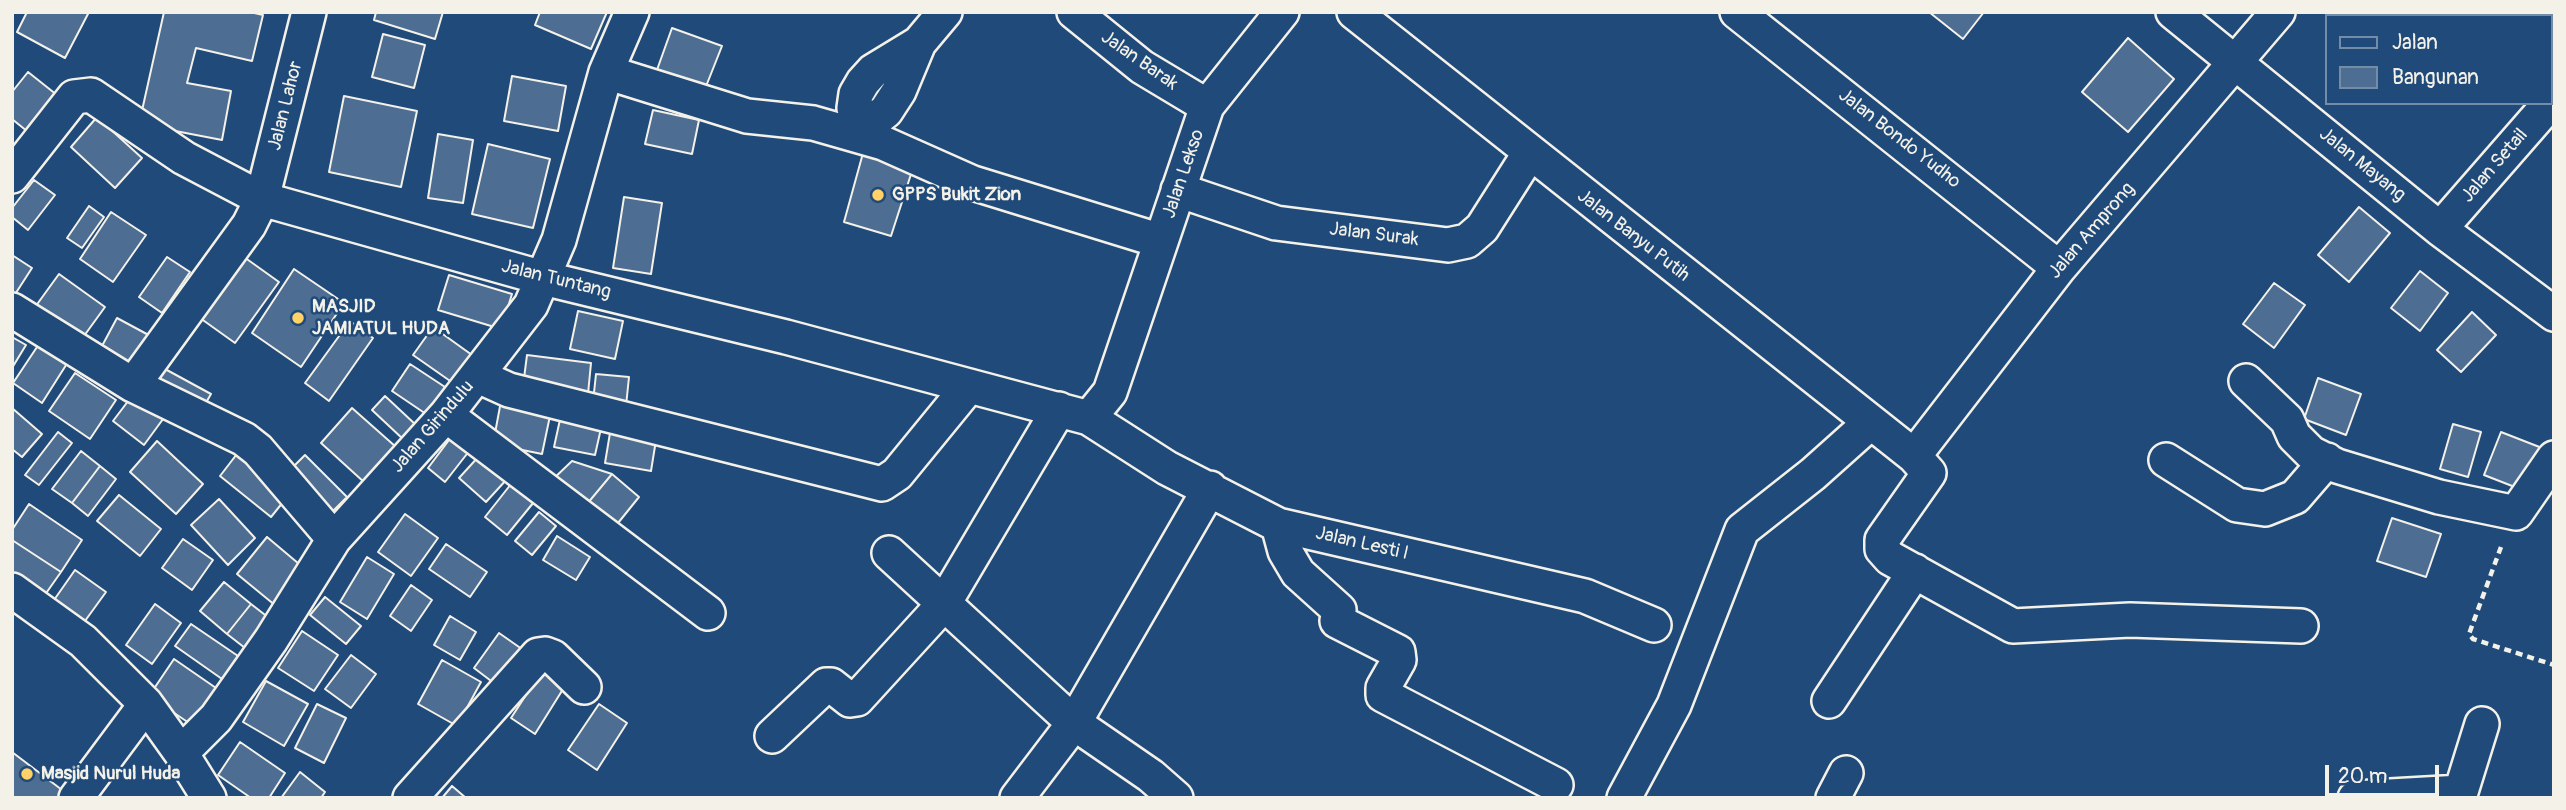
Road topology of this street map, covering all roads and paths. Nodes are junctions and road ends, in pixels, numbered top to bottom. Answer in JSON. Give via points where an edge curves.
{"nodes":[{"id":1,"x":632,"y":12,"type":"edge"},
{"id":2,"x":945,"y":12,"type":"edge"},
{"id":3,"x":1074,"y":12,"type":"edge"},
{"id":4,"x":1282,"y":12,"type":"edge"},
{"id":5,"x":1354,"y":12,"type":"edge"},
{"id":6,"x":1737,"y":12,"type":"edge"},
{"id":7,"x":2173,"y":12,"type":"edge"},
{"id":8,"x":2278,"y":12,"type":"edge"},
{"id":9,"x":301,"y":14,"type":"edge"},
{"id":10,"x":2237,"y":63,"type":"junction"},
{"id":11,"x":606,"y":72,"type":"junction"},
{"id":12,"x":2548,"y":105,"type":"edge"},
{"id":13,"x":1207,"y":106,"type":"junction"},
{"id":14,"x":853,"y":125,"type":"junction"},
{"id":15,"x":1529,"y":153,"type":"junction"},
{"id":16,"x":12,"y":176,"type":"edge"},
{"id":17,"x":1178,"y":190,"type":"junction"},
{"id":18,"x":262,"y":199,"type":"junction"},
{"id":19,"x":2440,"y":229,"type":"junction"},
{"id":20,"x":1161,"y":241,"type":"junction"},
{"id":21,"x":2059,"y":268,"type":"junction"},
{"id":22,"x":543,"y":278,"type":"junction"},
{"id":23,"x":12,"y":310,"type":"edge"},
{"id":24,"x":2554,"y":314,"type":"edge"},
{"id":25,"x":478,"y":376,"type":"junction"},
{"id":26,"x":2246,"y":381,"type":"dead end"},
{"id":27,"x":133,"y":386,"type":"junction"},
{"id":28,"x":968,"y":386,"type":"junction"},
{"id":29,"x":1074,"y":414,"type":"junction"},
{"id":30,"x":446,"y":415,"type":"junction"},
{"id":31,"x":1870,"y":423,"type":"junction"},
{"id":32,"x":1914,"y":456,"type":"junction"},
{"id":33,"x":2554,"y":458,"type":"edge"},
{"id":34,"x":2166,"y":460,"type":"dead end"},
{"id":35,"x":2327,"y":460,"type":"junction"},
{"id":36,"x":1210,"y":488,"type":"junction"},
{"id":37,"x":2516,"y":513,"type":"junction"},
{"id":38,"x":1278,"y":525,"type":"junction"},
{"id":39,"x":334,"y":539,"type":"junction"},
{"id":40,"x":889,"y":553,"type":"dead end"},
{"id":41,"x":1915,"y":571,"type":"junction"},
{"id":42,"x":12,"y":590,"type":"edge"},
{"id":43,"x":943,"y":604,"type":"junction"},
{"id":44,"x":708,"y":614,"type":"dead end"},
{"id":45,"x":1654,"y":625,"type":"dead end"},
{"id":46,"x":2301,"y":626,"type":"dead end"},
{"id":47,"x":2554,"y":665,"type":"edge"},
{"id":48,"x":584,"y":687,"type":"dead end"},
{"id":49,"x":1829,"y":701,"type":"dead end"},
{"id":50,"x":146,"y":704,"type":"junction"},
{"id":51,"x":1074,"y":723,"type":"junction"},
{"id":52,"x":2482,"y":724,"type":"dead end"},
{"id":53,"x":772,"y":736,"type":"dead end"},
{"id":54,"x":181,"y":752,"type":"junction"},
{"id":55,"x":1556,"y":785,"type":"dead end"},
{"id":56,"x":2460,"y":795,"type":"edge"},
{"id":57,"x":76,"y":798,"type":"edge"},
{"id":58,"x":209,"y":798,"type":"edge"},
{"id":59,"x":410,"y":798,"type":"edge"},
{"id":60,"x":1017,"y":798,"type":"edge"},
{"id":61,"x":1176,"y":798,"type":"edge"},
{"id":62,"x":1624,"y":798,"type":"edge"},
{"id":63,"x":2356,"y":798,"type":"edge"}],
"edges":[{"from":1,"to":11,"type":"street","name":"Jalan Girindulu"},
{"from":2,"to":14,"type":"street","via":[[919,43],[863,82],[856,94]]},
{"from":3,"to":13,"type":"street","name":"Jalan Barak","via":[[1142,67]]},
{"from":4,"to":13,"type":"street","name":"Jalan Lekso"},
{"from":5,"to":15,"type":"street","name":"Jalan Banyu Putih"},
{"from":6,"to":21,"type":"street","name":"Jalan Bondo Yudho"},
{"from":7,"to":10,"type":"street","name":"Jalan Mayang"},
{"from":8,"to":10,"type":"street","name":"Jalan Amprong"},
{"from":9,"to":18,"type":"street","name":"Jalan Lahor"},
{"from":10,"to":19,"type":"street","name":"Jalan Mayang"},
{"from":10,"to":21,"type":"street","name":"Jalan Amprong"},
{"from":11,"to":14,"type":"street","via":[[747,116]]},
{"from":11,"to":22,"type":"street","name":"Jalan Girindulu","via":[[559,240]]},
{"from":12,"to":19,"type":"street","name":"Jalan Setail"},
{"from":13,"to":17,"type":"street","name":"Jalan Lekso"},
{"from":14,"to":20,"type":"street","via":[[973,183]]},
{"from":15,"to":17,"type":"street","name":"Jalan Surak","via":[[1482,228],[1467,241],[1448,245],[1276,223]]},
{"from":15,"to":31,"type":"street","name":"Jalan Banyu Putih"},
{"from":16,"to":18,"type":"street","name":"Jalan Tuntang","via":[[74,97],[82,94],[99,98],[184,158]]},
{"from":17,"to":20,"type":"street","name":"Jalan Lekso"},
{"from":18,"to":22,"type":"street","name":"Jalan Tuntang"},
{"from":18,"to":27,"type":"street","name":"Jalan Lahor","via":[[249,225]]},
{"from":19,"to":24,"type":"street","name":"Jalan Mayang"},
{"from":20,"to":29,"type":"street","name":"Jalan Lekso","via":[[1110,392]]},
{"from":21,"to":32,"type":"street","name":"Jalan Amprong"},
{"from":22,"to":25,"type":"street","name":"Jalan Girindulu","via":[[531,305]]},
{"from":22,"to":28,"type":"street","name":"Jalan Tuntang"},
{"from":23,"to":27,"type":"street"},
{"from":25,"to":28,"type":"street","via":[[509,390],[882,484],[897,474]]},
{"from":25,"to":30,"type":"street","name":"Jalan Girindulu"},
{"from":26,"to":35,"type":"street","via":[[2287,420],[2306,450]]},
{"from":27,"to":39,"type":"street","via":[[244,439]]},
{"from":28,"to":29,"type":"street","name":"Jalan Tuntang"},
{"from":29,"to":36,"type":"street","name":"Jalan Lesti I"},
{"from":29,"to":43,"type":"street"},
{"from":30,"to":39,"type":"street","name":"Jalan Girindulu"},
{"from":30,"to":44,"type":"street"},
{"from":31,"to":32,"type":"street","name":"Jalan Banyu Putih"},
{"from":31,"to":62,"type":"street","via":[[1742,530],[1674,705]]},
{"from":32,"to":41,"type":"street","via":[[1928,476],[1881,544],[1884,554]]},
{"from":33,"to":37,"type":"street"},
{"from":34,"to":35,"type":"street","via":[[2237,505],[2265,509],[2295,497]]},
{"from":35,"to":37,"type":"street","via":[[2439,497]]},
{"from":36,"to":38,"type":"street","name":"Jalan Lesti I"},
{"from":36,"to":51,"type":"street"},
{"from":37,"to":47,"type":"path","via":[[2469,634]]},
{"from":38,"to":45,"type":"street","name":"Jalan Lesti I","via":[[1585,596]]},
{"from":38,"to":55,"type":"street","via":[[1285,551],[1298,573],[1339,611],[1337,621],[1398,652],[1399,660],[1383,695]]},
{"from":39,"to":54,"type":"street","name":"Jalan Girindulu","via":[[216,718]]},
{"from":40,"to":43,"type":"street"},
{"from":41,"to":46,"type":"street","via":[[2013,626],[2130,620]]},
{"from":41,"to":49,"type":"street"},
{"from":42,"to":50,"type":"street","via":[[83,641]]},
{"from":43,"to":51,"type":"street"},
{"from":43,"to":53,"type":"street","via":[[857,699],[850,700],[826,685]]},
{"from":48,"to":59,"type":"street","via":[[553,657],[538,655]]},
{"from":50,"to":54,"type":"street"},
{"from":50,"to":57,"type":"street"},
{"from":51,"to":60,"type":"street"},
{"from":51,"to":61,"type":"street"},
{"from":52,"to":56,"type":"street"},
{"from":54,"to":58,"type":"street"},
{"from":56,"to":63,"type":"street"}]}
